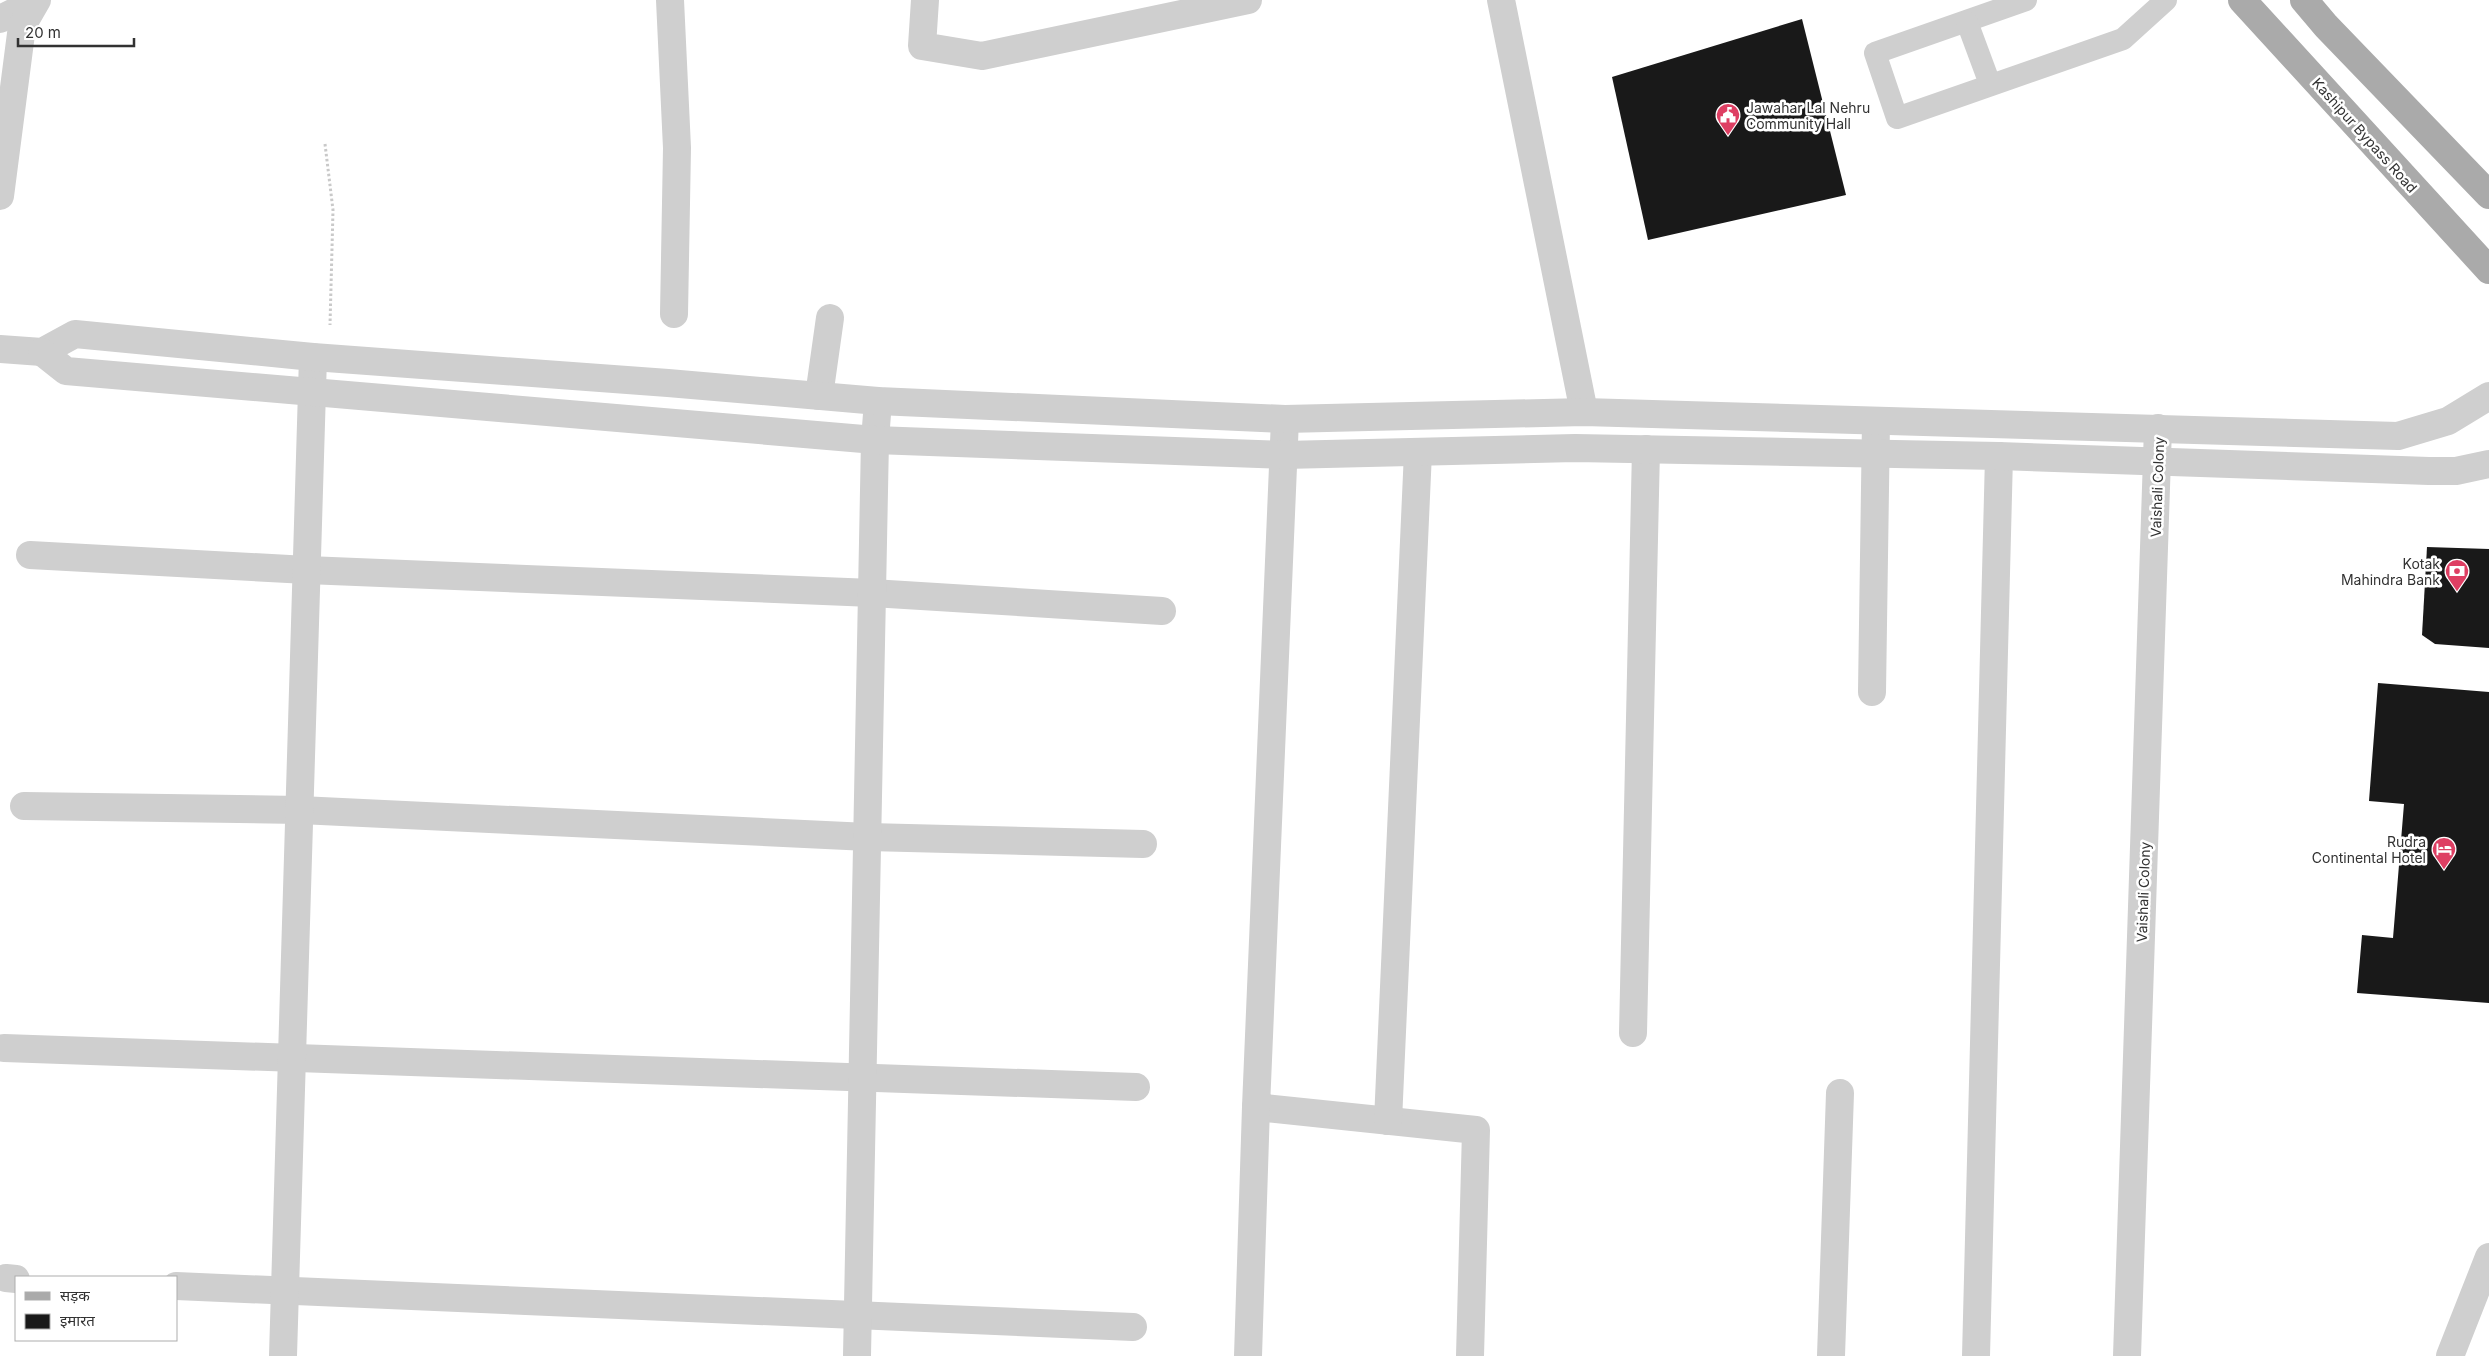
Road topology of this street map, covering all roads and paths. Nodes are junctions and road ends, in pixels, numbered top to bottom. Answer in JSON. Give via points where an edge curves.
{"nodes":[{"id":1,"x":670,"y":0,"type":"edge"},
{"id":2,"x":925,"y":0,"type":"edge"},
{"id":3,"x":1248,"y":0,"type":"edge"},
{"id":4,"x":1501,"y":0,"type":"edge"},
{"id":5,"x":2026,"y":0,"type":"edge"},
{"id":6,"x":2242,"y":0,"type":"edge"},
{"id":7,"x":2304,"y":0,"type":"edge"},
{"id":8,"x":36,"y":1,"type":"edge"},
{"id":9,"x":2153,"y":4,"type":"edge"},
{"id":10,"x":0,"y":20,"type":"edge"},
{"id":11,"x":1967,"y":22,"type":"junction"},
{"id":12,"x":1990,"y":84,"type":"junction"},
{"id":13,"x":325,"y":144,"type":"dead end"},
{"id":14,"x":2489,"y":195,"type":"edge"},
{"id":15,"x":0,"y":196,"type":"edge"},
{"id":16,"x":2489,"y":270,"type":"edge"},
{"id":17,"x":674,"y":314,"type":"dead end"},
{"id":18,"x":830,"y":318,"type":"dead end"},
{"id":19,"x":0,"y":349,"type":"edge"},
{"id":20,"x":42,"y":352,"type":"junction"},
{"id":21,"x":321,"y":357,"type":"junction"},
{"id":22,"x":312,"y":392,"type":"junction"},
{"id":23,"x":819,"y":396,"type":"junction"},
{"id":24,"x":2489,"y":396,"type":"edge"},
{"id":25,"x":878,"y":401,"type":"junction"},
{"id":26,"x":1584,"y":412,"type":"junction"},
{"id":27,"x":1285,"y":419,"type":"junction"},
{"id":28,"x":1876,"y":421,"type":"junction"},
{"id":29,"x":2158,"y":428,"type":"junction"},
{"id":30,"x":875,"y":440,"type":"junction"},
{"id":31,"x":1646,"y":449,"type":"junction"},
{"id":32,"x":1418,"y":452,"type":"junction"},
{"id":33,"x":1876,"y":453,"type":"junction"},
{"id":34,"x":1284,"y":455,"type":"junction"},
{"id":35,"x":1999,"y":456,"type":"junction"},
{"id":36,"x":2158,"y":462,"type":"junction"},
{"id":37,"x":2489,"y":464,"type":"edge"},
{"id":38,"x":30,"y":555,"type":"dead end"},
{"id":39,"x":307,"y":570,"type":"junction"},
{"id":40,"x":872,"y":593,"type":"junction"},
{"id":41,"x":1162,"y":611,"type":"dead end"},
{"id":42,"x":1872,"y":692,"type":"dead end"},
{"id":43,"x":24,"y":806,"type":"dead end"},
{"id":44,"x":300,"y":810,"type":"junction"},
{"id":45,"x":868,"y":838,"type":"junction"},
{"id":46,"x":1143,"y":844,"type":"dead end"},
{"id":47,"x":1633,"y":1033,"type":"dead end"},
{"id":48,"x":4,"y":1048,"type":"dead end"},
{"id":49,"x":292,"y":1058,"type":"junction"},
{"id":50,"x":864,"y":1078,"type":"junction"},
{"id":51,"x":1136,"y":1087,"type":"dead end"},
{"id":52,"x":1840,"y":1093,"type":"dead end"},
{"id":53,"x":1256,"y":1108,"type":"junction"},
{"id":54,"x":1388,"y":1121,"type":"junction"},
{"id":55,"x":2487,"y":1268,"type":"edge"},
{"id":56,"x":178,"y":1286,"type":"edge"},
{"id":57,"x":285,"y":1292,"type":"junction"},
{"id":58,"x":859,"y":1316,"type":"junction"},
{"id":59,"x":1133,"y":1327,"type":"dead end"},
{"id":60,"x":283,"y":1356,"type":"edge"},
{"id":61,"x":857,"y":1356,"type":"edge"},
{"id":62,"x":1248,"y":1356,"type":"edge"},
{"id":63,"x":1470,"y":1356,"type":"edge"},
{"id":64,"x":1831,"y":1356,"type":"edge"},
{"id":65,"x":1976,"y":1356,"type":"edge"},
{"id":66,"x":2127,"y":1356,"type":"edge"},
{"id":67,"x":2450,"y":1356,"type":"edge"}],
"edges":[{"from":1,"to":17,"type":"street","via":[[677,148]]},
{"from":2,"to":3,"type":"street","via":[[922,46],[982,56]]},
{"from":4,"to":26,"type":"street"},
{"from":5,"to":11,"type":"lane"},
{"from":6,"to":16,"type":"main road","name":"Kashipur Bypass Road"},
{"from":7,"to":14,"type":"main road"},
{"from":8,"to":10,"type":"street"},
{"from":8,"to":15,"type":"street","via":[[22,26]]},
{"from":9,"to":12,"type":"lane","via":[[2124,39]]},
{"from":11,"to":12,"type":"lane"},
{"from":11,"to":12,"type":"lane","via":[[1876,53],[1897,118]]},
{"from":13,"to":21,"type":"path","via":[[334,210]]},
{"from":18,"to":23,"type":"street"},
{"from":19,"to":20,"type":"street"},
{"from":20,"to":21,"type":"street","via":[[75,334]]},
{"from":20,"to":22,"type":"street","via":[[66,371]]},
{"from":21,"to":22,"type":"street"},
{"from":21,"to":23,"type":"street"},
{"from":22,"to":30,"type":"street"},
{"from":22,"to":39,"type":"street"},
{"from":23,"to":25,"type":"street"},
{"from":24,"to":29,"type":"street","via":[[2448,421],[2398,436]]},
{"from":25,"to":27,"type":"street"},
{"from":25,"to":30,"type":"street"},
{"from":26,"to":27,"type":"street"},
{"from":26,"to":28,"type":"street"},
{"from":27,"to":34,"type":"street"},
{"from":28,"to":29,"type":"street"},
{"from":28,"to":33,"type":"street"},
{"from":29,"to":36,"type":"street","name":"Vaishali Colony"},
{"from":30,"to":34,"type":"street"},
{"from":30,"to":40,"type":"street"},
{"from":31,"to":32,"type":"street"},
{"from":31,"to":33,"type":"street"},
{"from":31,"to":47,"type":"street"},
{"from":32,"to":34,"type":"street"},
{"from":32,"to":54,"type":"street"},
{"from":33,"to":35,"type":"street"},
{"from":33,"to":42,"type":"street"},
{"from":34,"to":53,"type":"street"},
{"from":35,"to":36,"type":"street"},
{"from":35,"to":65,"type":"street"},
{"from":36,"to":37,"type":"street","via":[[2456,471]]},
{"from":36,"to":66,"type":"street","name":"Vaishali Colony"},
{"from":38,"to":39,"type":"street"},
{"from":39,"to":40,"type":"street"},
{"from":39,"to":44,"type":"street"},
{"from":40,"to":41,"type":"street"},
{"from":40,"to":45,"type":"street"},
{"from":43,"to":44,"type":"street"},
{"from":44,"to":45,"type":"street"},
{"from":44,"to":49,"type":"street"},
{"from":45,"to":46,"type":"street"},
{"from":45,"to":50,"type":"street"},
{"from":48,"to":49,"type":"street"},
{"from":49,"to":50,"type":"street"},
{"from":49,"to":57,"type":"street"},
{"from":50,"to":51,"type":"street"},
{"from":50,"to":58,"type":"street"},
{"from":52,"to":64,"type":"street"},
{"from":53,"to":54,"type":"street"},
{"from":53,"to":62,"type":"street"},
{"from":54,"to":63,"type":"street","via":[[1476,1130]]},
{"from":55,"to":67,"type":"street"},
{"from":56,"to":57,"type":"street"},
{"from":57,"to":58,"type":"street"},
{"from":57,"to":60,"type":"street"},
{"from":58,"to":59,"type":"street"},
{"from":58,"to":61,"type":"street"}]}
